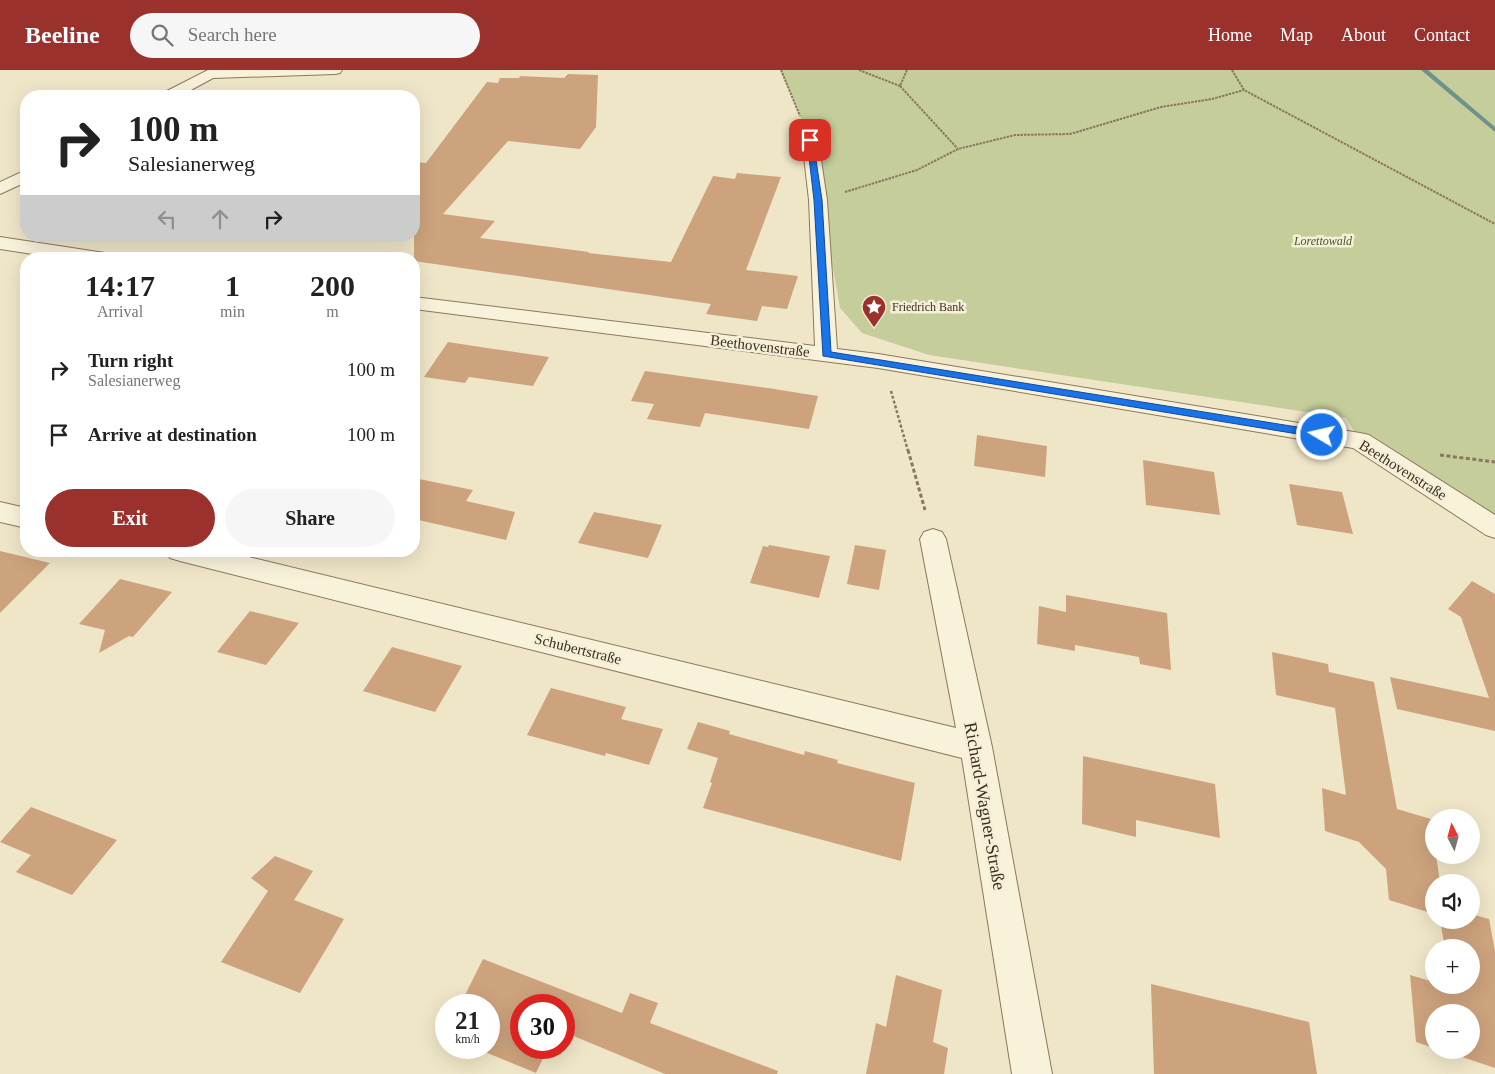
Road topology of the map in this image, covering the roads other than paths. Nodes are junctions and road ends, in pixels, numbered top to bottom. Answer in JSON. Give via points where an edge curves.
{"nodes":[{"id":1,"x":335,"y":70,"type":"edge"},
{"id":2,"x":210,"y":72,"type":"edge"},
{"id":3,"x":180,"y":90,"type":"edge"},
{"id":4,"x":810,"y":140,"type":"road end"},
{"id":5,"x":20,"y":178,"type":"edge"},
{"id":6,"x":0,"y":189,"type":"edge"},
{"id":7,"x":0,"y":243,"type":"edge"},
{"id":8,"x":59,"y":252,"type":"edge"},
{"id":9,"x":420,"y":304,"type":"edge"},
{"id":10,"x":826,"y":354,"type":"junction"},
{"id":11,"x":0,"y":512,"type":"edge"},
{"id":12,"x":20,"y":517,"type":"edge"},
{"id":13,"x":1495,"y":528,"type":"edge"},
{"id":14,"x":933,"y":539,"type":"road end"},
{"id":15,"x":204,"y":557,"type":"edge"},
{"id":16,"x":976,"y":747,"type":"junction"},
{"id":17,"x":1032,"y":1074,"type":"edge"}],
"edges":[{"from":1,"to":2,"type":"street"},
{"from":2,"to":3,"type":"street"},
{"from":4,"to":10,"type":"street","via":[[818,200]]},
{"from":5,"to":6,"type":"street"},
{"from":7,"to":8,"type":"street"},
{"from":9,"to":10,"type":"street","name":"Beethovenstraße"},
{"from":10,"to":13,"type":"street","name":"Beethovenstraße","via":[[1360,441]]},
{"from":11,"to":12,"type":"street"},
{"from":14,"to":16,"type":"street","name":"Richard-Wagner-Straße"},
{"from":15,"to":16,"type":"street","name":"Schubertstraße"},
{"from":16,"to":17,"type":"street","name":"Richard-Wagner-Straße"}]}
